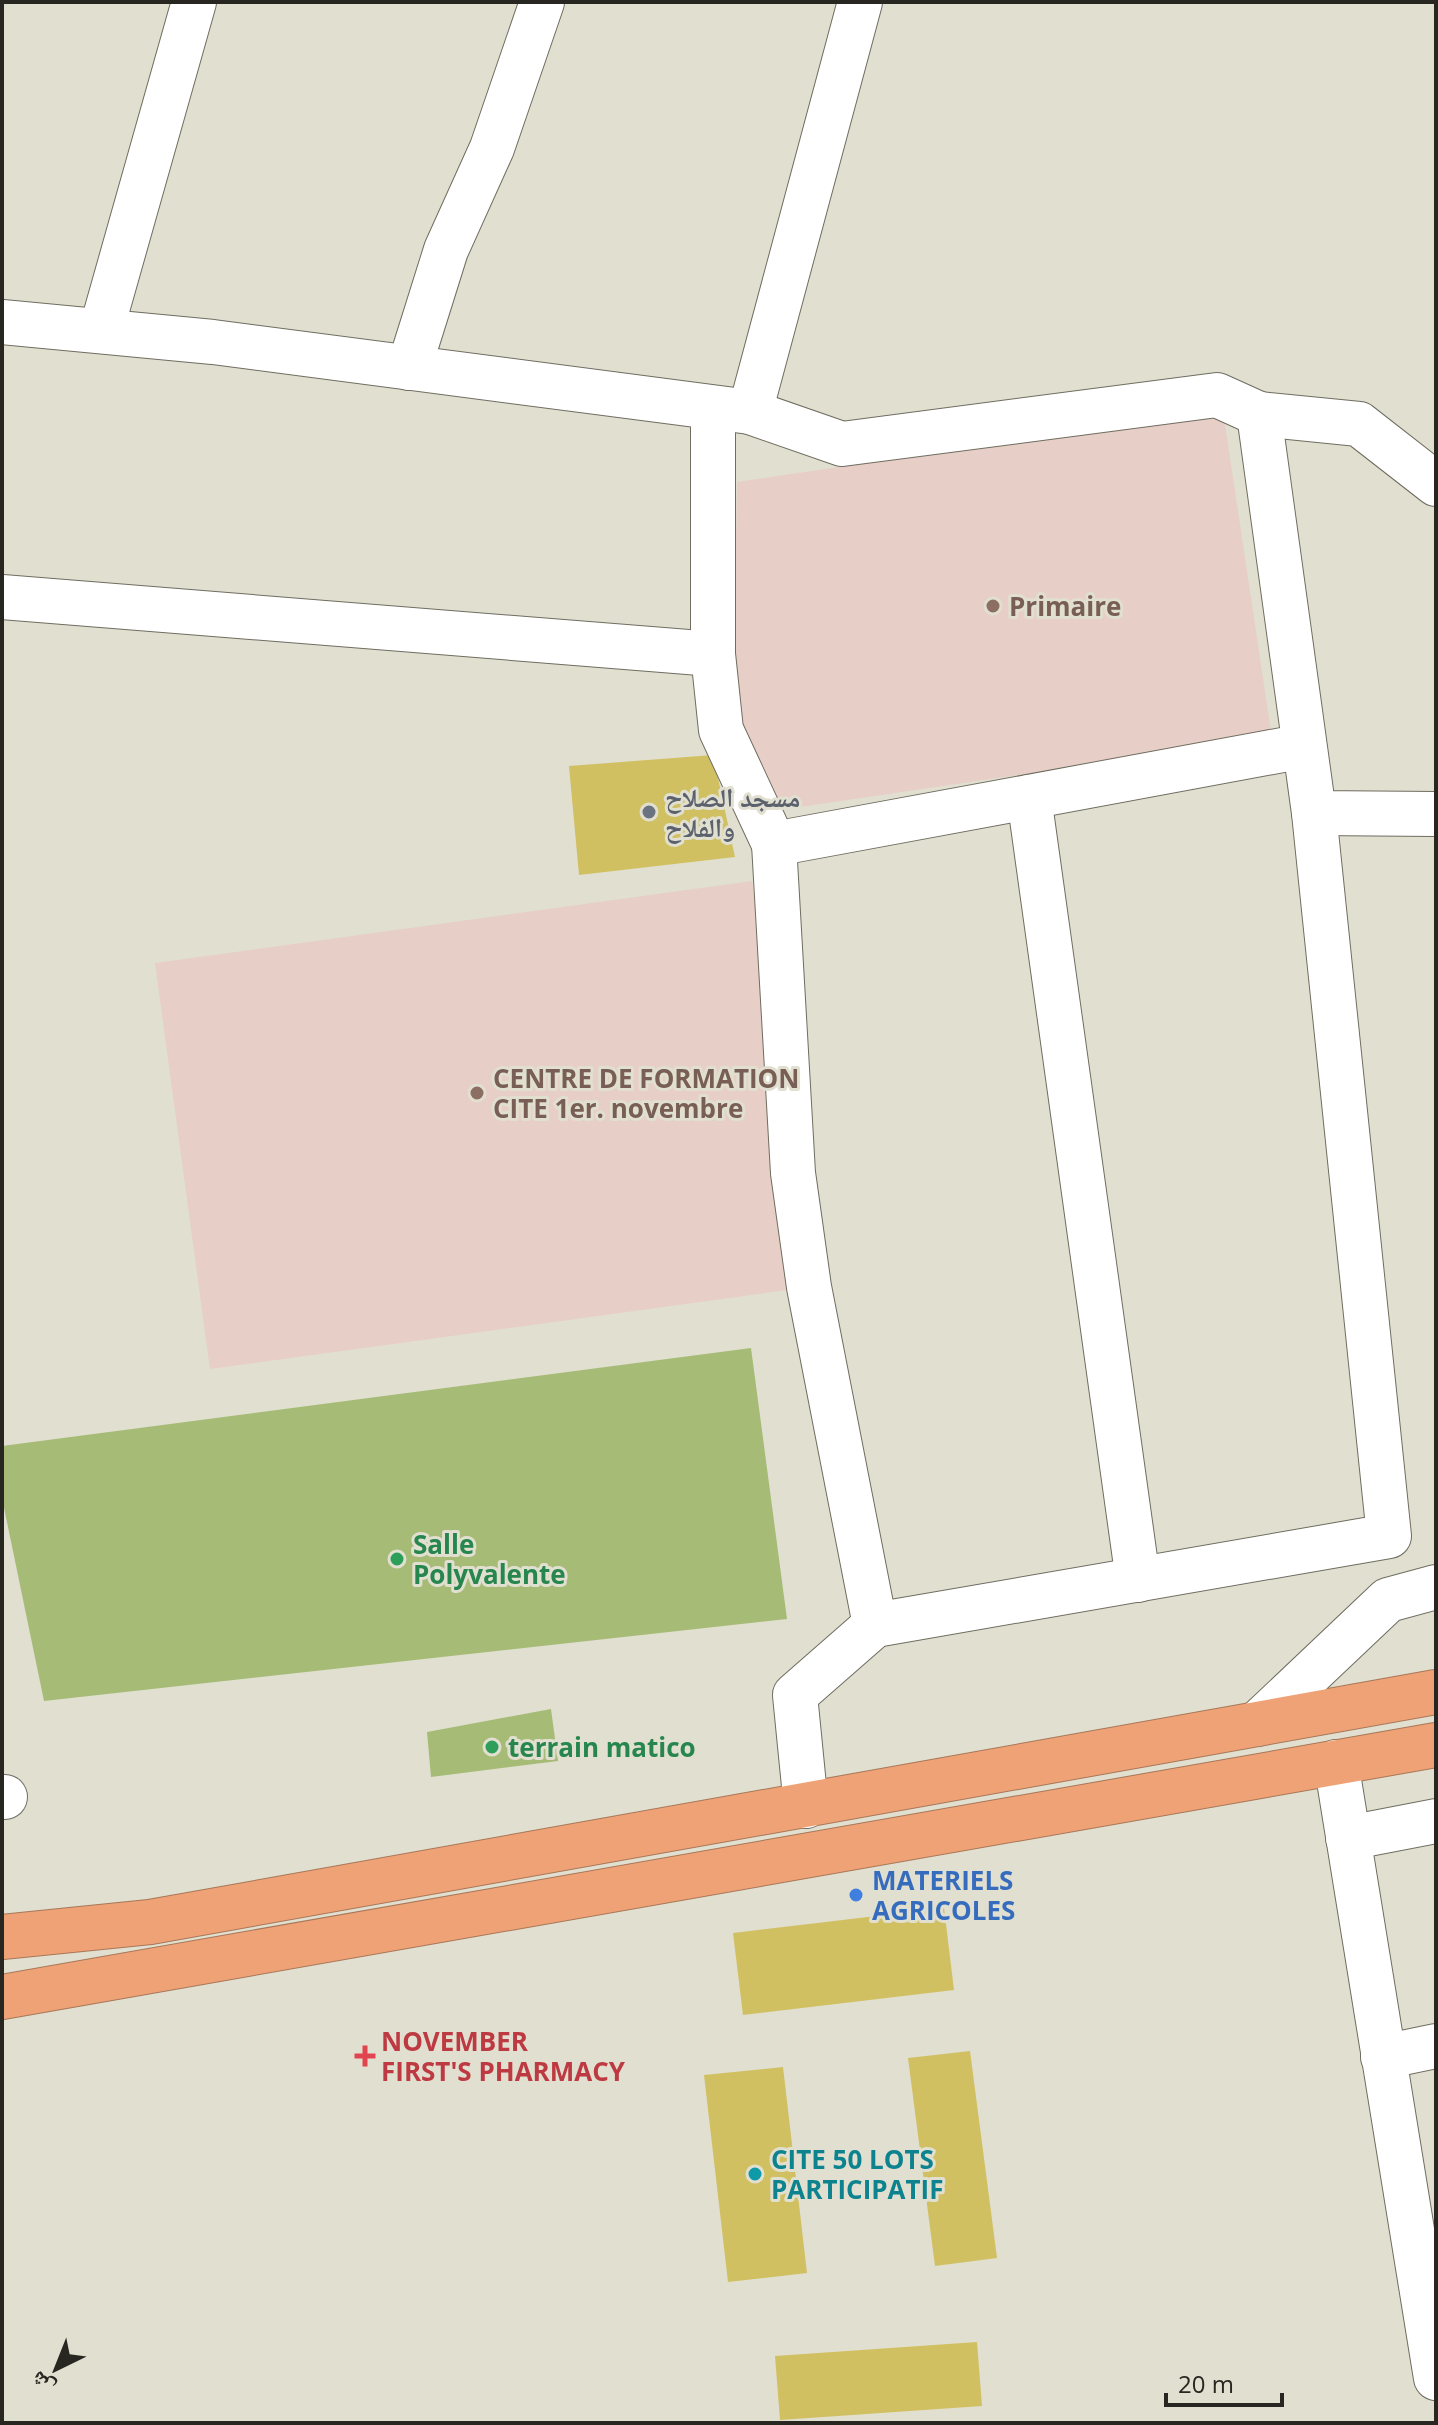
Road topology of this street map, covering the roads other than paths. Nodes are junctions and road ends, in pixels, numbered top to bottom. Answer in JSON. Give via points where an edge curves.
{"nodes":[{"id":1,"x":194,"y":2,"type":"edge"},
{"id":2,"x":542,"y":2,"type":"edge"},
{"id":3,"x":860,"y":2,"type":"edge"},
{"id":4,"x":2,"y":322,"type":"edge"},
{"id":5,"x":101,"y":331,"type":"junction"},
{"id":6,"x":409,"y":368,"type":"junction"},
{"id":7,"x":732,"y":411,"type":"junction"},
{"id":8,"x":1259,"y":414,"type":"junction"},
{"id":9,"x":1436,"y":484,"type":"edge"},
{"id":10,"x":2,"y":597,"type":"edge"},
{"id":11,"x":713,"y":654,"type":"junction"},
{"id":12,"x":1304,"y":746,"type":"junction"},
{"id":13,"x":1029,"y":797,"type":"junction"},
{"id":14,"x":1314,"y":813,"type":"junction"},
{"id":15,"x":1436,"y":814,"type":"edge"},
{"id":16,"x":774,"y":844,"type":"junction"},
{"id":17,"x":1138,"y":1580,"type":"junction"},
{"id":18,"x":1436,"y":1587,"type":"edge"},
{"id":19,"x":875,"y":1625,"type":"junction"},
{"id":20,"x":1436,"y":1692,"type":"edge"},
{"id":21,"x":1257,"y":1724,"type":"junction"},
{"id":22,"x":1436,"y":1745,"type":"edge"},
{"id":23,"x":1336,"y":1762,"type":"junction"},
{"id":24,"x":806,"y":1806,"type":"junction"},
{"id":25,"x":1436,"y":1821,"type":"edge"},
{"id":26,"x":1348,"y":1838,"type":"junction"},
{"id":27,"x":2,"y":1937,"type":"edge"},
{"id":28,"x":2,"y":1997,"type":"edge"},
{"id":29,"x":1436,"y":2046,"type":"edge"},
{"id":30,"x":1383,"y":2057,"type":"junction"},
{"id":31,"x":1428,"y":2275,"type":"edge"},
{"id":32,"x":1436,"y":2378,"type":"edge"}],
"edges":[{"from":1,"to":5,"type":"street"},
{"from":2,"to":6,"type":"street","via":[[492,148],[446,250]]},
{"from":3,"to":7,"type":"street"},
{"from":4,"to":5,"type":"street"},
{"from":5,"to":6,"type":"street"},
{"from":6,"to":7,"type":"street"},
{"from":7,"to":8,"type":"street","via":[[842,444],[1217,395]]},
{"from":7,"to":11,"type":"street"},
{"from":8,"to":9,"type":"street","via":[[1359,424]]},
{"from":8,"to":12,"type":"street"},
{"from":10,"to":11,"type":"street"},
{"from":11,"to":16,"type":"street","via":[[721,730]]},
{"from":12,"to":13,"type":"street"},
{"from":12,"to":14,"type":"street"},
{"from":13,"to":16,"type":"street"},
{"from":13,"to":17,"type":"street"},
{"from":14,"to":15,"type":"street"},
{"from":14,"to":17,"type":"street","via":[[1389,1536]]},
{"from":16,"to":19,"type":"street","via":[[793,1173],[809,1287]]},
{"from":17,"to":19,"type":"street"},
{"from":18,"to":21,"type":"street","via":[[1388,1600]]},
{"from":19,"to":24,"type":"street","via":[[795,1695]]},
{"from":20,"to":21,"type":"highway"},
{"from":21,"to":24,"type":"highway"},
{"from":22,"to":23,"type":"highway"},
{"from":23,"to":26,"type":"street"},
{"from":23,"to":28,"type":"highway"},
{"from":24,"to":27,"type":"highway","via":[[150,1922]]},
{"from":25,"to":26,"type":"street"},
{"from":26,"to":30,"type":"street"},
{"from":29,"to":30,"type":"street"},
{"from":30,"to":31,"type":"street"},
{"from":31,"to":32,"type":"street"}]}
